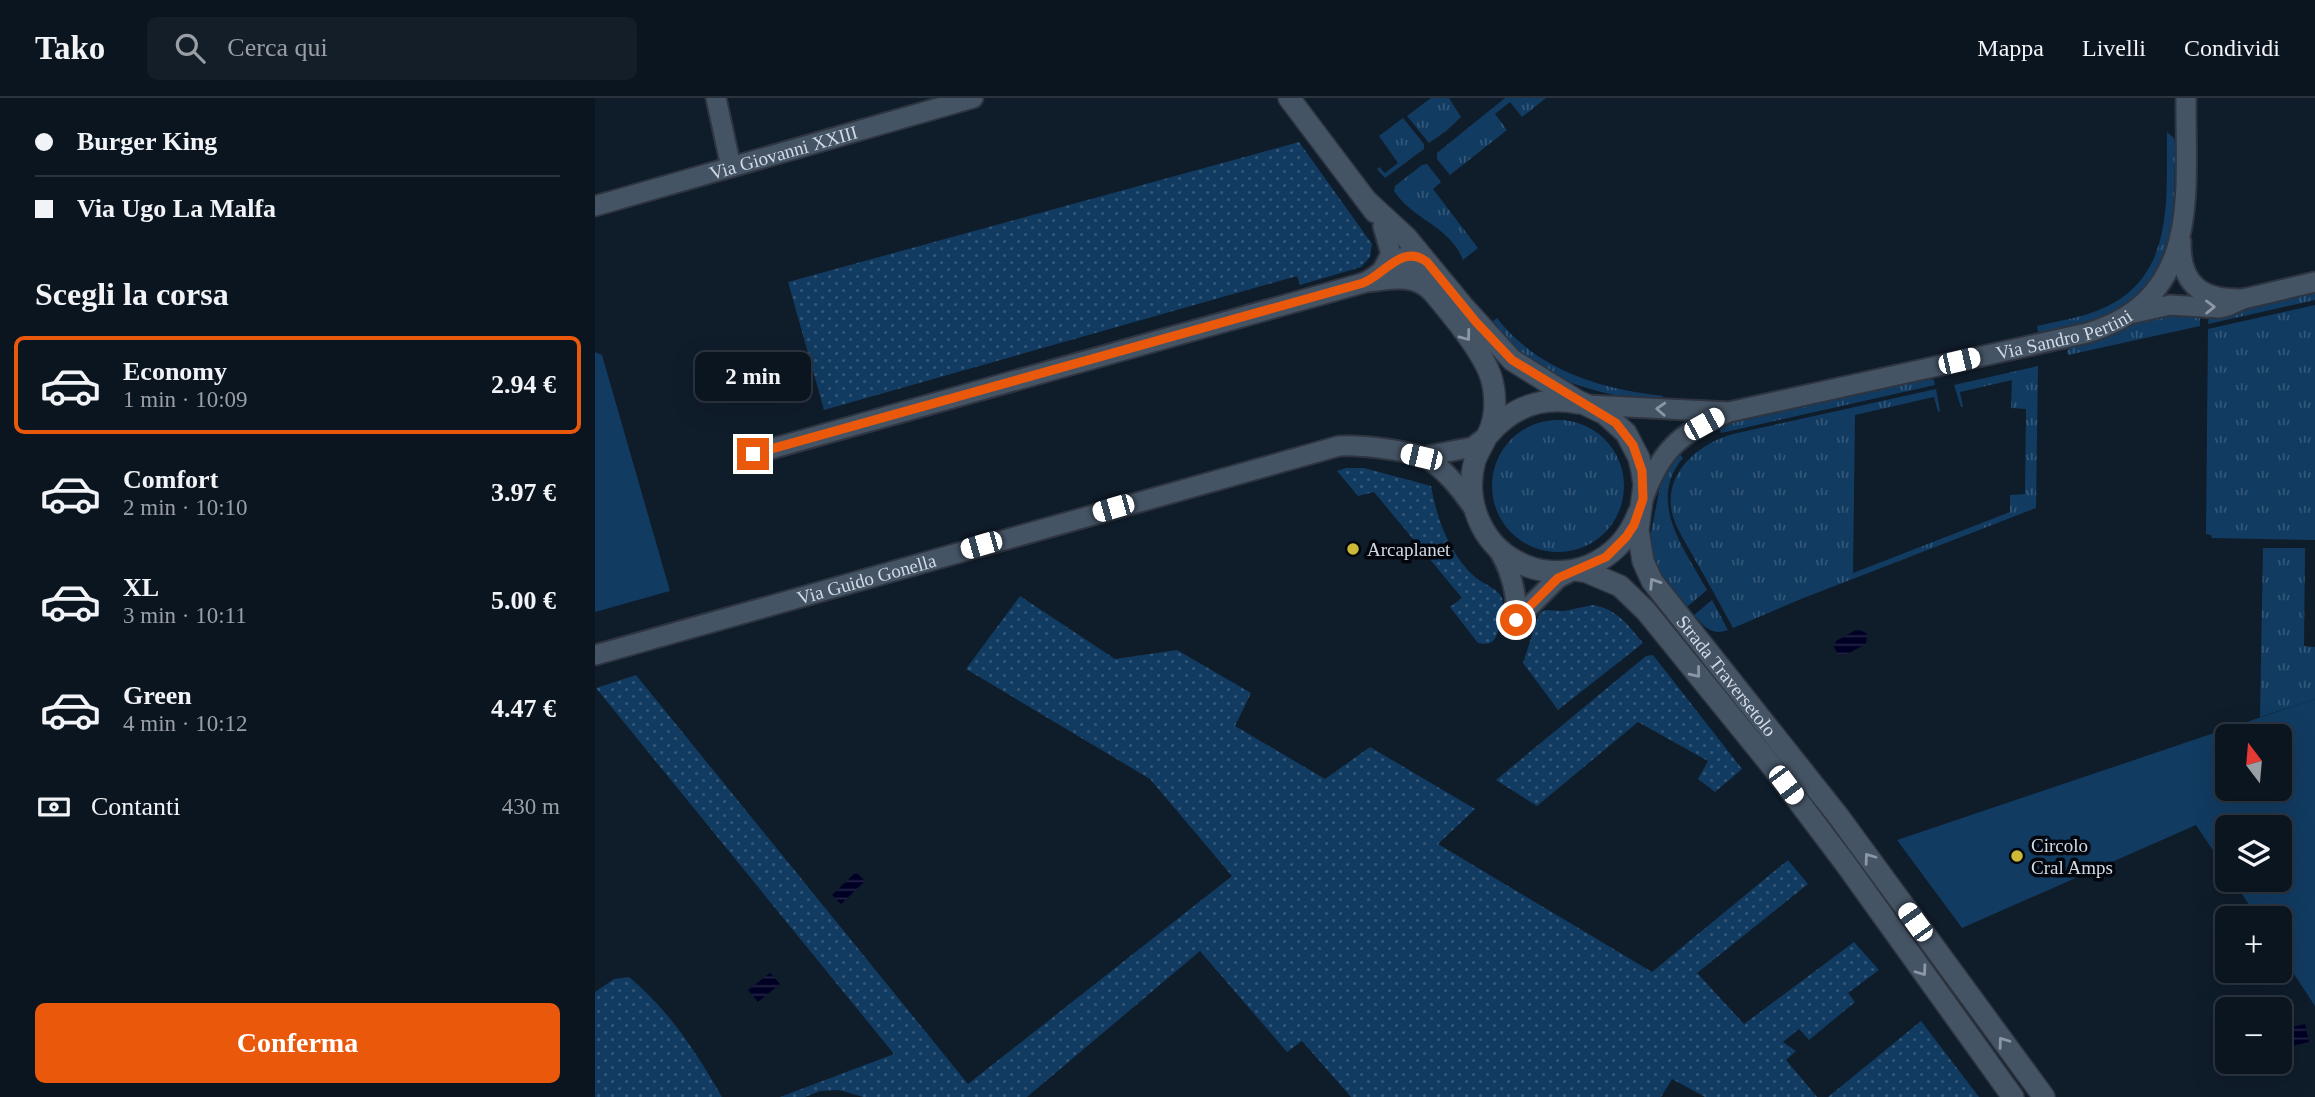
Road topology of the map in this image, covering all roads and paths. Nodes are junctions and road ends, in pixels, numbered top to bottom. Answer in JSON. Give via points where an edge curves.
{"nodes":[{"id":1,"x":716,"y":98,"type":"edge"},
{"id":2,"x":973,"y":98,"type":"edge"},
{"id":3,"x":1289,"y":98,"type":"edge"},
{"id":4,"x":2186,"y":98,"type":"edge"},
{"id":5,"x":945,"y":102,"type":"edge"},
{"id":6,"x":731,"y":167,"type":"junction"},
{"id":7,"x":1369,"y":202,"type":"junction"},
{"id":8,"x":595,"y":206,"type":"edge"},
{"id":9,"x":2181,"y":235,"type":"junction"},
{"id":10,"x":1409,"y":264,"type":"junction"},
{"id":11,"x":2162,"y":282,"type":"junction"},
{"id":12,"x":2192,"y":282,"type":"junction"},
{"id":13,"x":2315,"y":282,"type":"edge"},
{"id":14,"x":2243,"y":299,"type":"junction"},
{"id":15,"x":2178,"y":305,"type":"junction"},
{"id":16,"x":2120,"y":320,"type":"junction"},
{"id":17,"x":1586,"y":405,"type":"junction"},
{"id":18,"x":1729,"y":412,"type":"junction"},
{"id":19,"x":1487,"y":436,"type":"junction"},
{"id":20,"x":753,"y":454,"type":"dead end"},
{"id":21,"x":1421,"y":457,"type":"junction"},
{"id":22,"x":1641,"y":506,"type":"junction"},
{"id":23,"x":1475,"y":510,"type":"junction"},
{"id":24,"x":1494,"y":544,"type":"junction"},
{"id":25,"x":1573,"y":570,"type":"junction"},
{"id":26,"x":595,"y":654,"type":"edge"},
{"id":27,"x":2013,"y":1097,"type":"edge"},
{"id":28,"x":2043,"y":1097,"type":"edge"}],
"edges":[{"from":1,"to":6,"type":"street"},
{"from":2,"to":5,"type":"street","name":"Via Giovanni XXIII"},
{"from":3,"to":7,"type":"main road","name":"Strada Traversetolo"},
{"from":4,"to":9,"type":"street","name":"Via Sandro Pertini"},
{"from":5,"to":6,"type":"street","name":"Via Giovanni XXIII"},
{"from":6,"to":8,"type":"street","name":"Via Giovanni XXIII"},
{"from":7,"to":10,"type":"main road","name":"Strada Traversetolo"},
{"from":7,"to":10,"type":"main road","name":"Strada Traversetolo","via":[[1399,230]]},
{"from":9,"to":11,"type":"street","name":"Via Sandro Pertini"},
{"from":9,"to":12,"type":"street","via":[[2182,260]]},
{"from":10,"to":17,"type":"main road","name":"Strada Traversetolo","via":[[1512,360]]},
{"from":10,"to":19,"type":"main road","name":"Strada Traversetolo","one_way":true,"via":[[1490,374],[1494,407]]},
{"from":10,"to":20,"type":"street","via":[[1363,283]]},
{"from":11,"to":12,"type":"street","via":[[2179,275]]},
{"from":11,"to":15,"type":"street","via":[[2163,300]]},
{"from":11,"to":16,"type":"street","name":"Via Sandro Pertini"},
{"from":12,"to":14,"type":"street","via":[[2209,296]]},
{"from":13,"to":14,"type":"street"},
{"from":15,"to":14,"type":"street","one_way":true,"via":[[2219,308]]},
{"from":15,"to":16,"type":"street"},
{"from":16,"to":18,"type":"street","name":"Via Sandro Pertini","via":[[2087,332]]},
{"from":18,"to":17,"type":"street","name":"Via Sandro Pertini","one_way":true},
{"from":17,"to":19,"type":"main road","name":"Strada Traversetolo","via":[[1554,400],[1528,405],[1506,417]]},
{"from":17,"to":22,"type":"main road","name":"Strada Traversetolo","via":[[1616,423],[1633,445],[1642,471]]},
{"from":18,"to":22,"type":"street","name":"Via Sandro Pertini","via":[[1666,451]]},
{"from":19,"to":21,"type":"street","name":"Via Guido Gonella","via":[[1473,447]]},
{"from":19,"to":23,"type":"main road","name":"Strada Traversetolo","via":[[1473,472]]},
{"from":21,"to":23,"type":"street","name":"Via Guido Gonella","via":[[1444,473]]},
{"from":21,"to":26,"type":"street","name":"Via Guido Gonella","via":[[1358,445],[1318,451]]},
{"from":22,"to":25,"type":"main road","name":"Strada Traversetolo","via":[[1617,548],[1594,564]]},
{"from":28,"to":22,"type":"main road","name":"Strada Traversetolo","one_way":true,"via":[[1832,807],[1652,581],[1641,554]]},
{"from":23,"to":24,"type":"main road","name":"Strada Traversetolo"},
{"from":24,"to":25,"type":"main road","name":"Strada Traversetolo","via":[[1526,566],[1553,572]]},
{"from":24,"to":25,"type":"street","via":[[1507,566],[1516,620],[1558,578]]},
{"from":25,"to":27,"type":"main road","name":"Strada Traversetolo","one_way":true,"via":[[1613,582],[1646,611],[1771,765]]}]}
